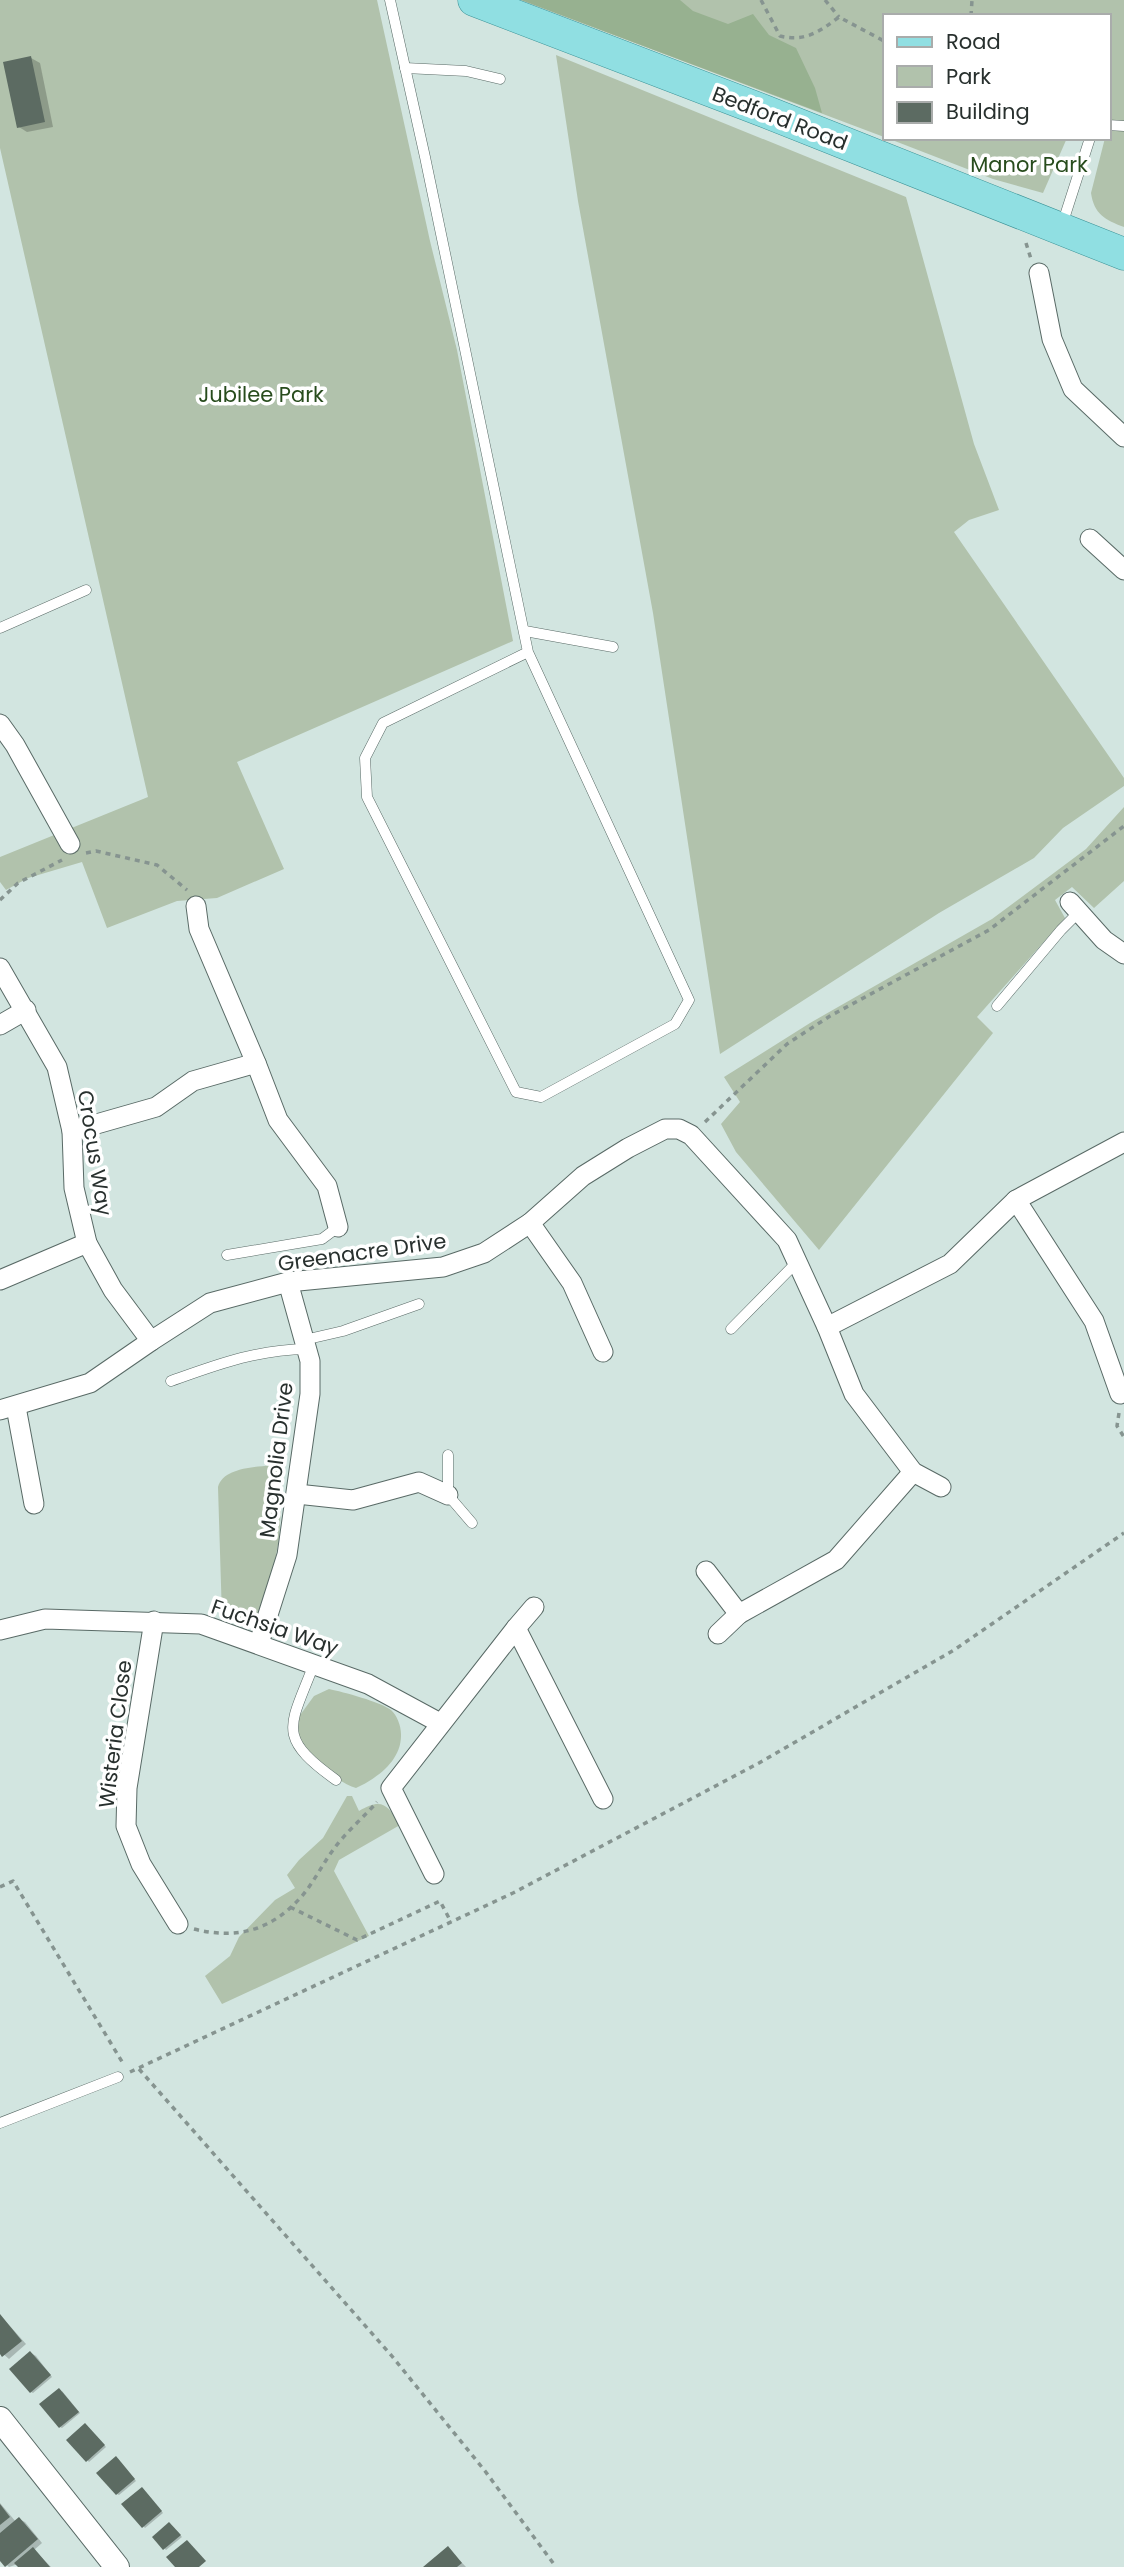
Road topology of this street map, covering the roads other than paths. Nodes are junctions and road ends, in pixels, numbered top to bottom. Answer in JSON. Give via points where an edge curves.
{"nodes":[{"id":1,"x":390,"y":0,"type":"edge"},
{"id":2,"x":474,"y":0,"type":"edge"},
{"id":3,"x":405,"y":68,"type":"junction"},
{"id":4,"x":500,"y":79,"type":"dead end"},
{"id":5,"x":1089,"y":140,"type":"edge"},
{"id":6,"x":1061,"y":229,"type":"junction"},
{"id":7,"x":1124,"y":254,"type":"edge"},
{"id":8,"x":1039,"y":273,"type":"dead end"},
{"id":9,"x":1124,"y":437,"type":"edge"},
{"id":10,"x":1090,"y":539,"type":"dead end"},
{"id":11,"x":1124,"y":570,"type":"edge"},
{"id":12,"x":86,"y":590,"type":"dead end"},
{"id":13,"x":0,"y":628,"type":"edge"},
{"id":14,"x":525,"y":631,"type":"junction"},
{"id":15,"x":613,"y":647,"type":"dead end"},
{"id":16,"x":528,"y":652,"type":"junction"},
{"id":17,"x":0,"y":724,"type":"edge"},
{"id":18,"x":8,"y":748,"type":"edge"},
{"id":19,"x":76,"y":850,"type":"road end"},
{"id":20,"x":196,"y":906,"type":"road end"},
{"id":21,"x":1075,"y":907,"type":"joint"},
{"id":22,"x":1124,"y":954,"type":"edge"},
{"id":23,"x":0,"y":968,"type":"edge"},
{"id":24,"x":997,"y":1006,"type":"dead end"},
{"id":25,"x":26,"y":1010,"type":"junction"},
{"id":26,"x":0,"y":1025,"type":"edge"},
{"id":27,"x":256,"y":1063,"type":"junction"},
{"id":28,"x":72,"y":1131,"type":"junction"},
{"id":29,"x":1124,"y":1142,"type":"edge"},
{"id":30,"x":1016,"y":1200,"type":"junction"},
{"id":31,"x":530,"y":1223,"type":"junction"},
{"id":32,"x":338,"y":1227,"type":"joint"},
{"id":33,"x":87,"y":1243,"type":"junction"},
{"id":34,"x":227,"y":1255,"type":"dead end"},
{"id":35,"x":797,"y":1261,"type":"junction"},
{"id":36,"x":0,"y":1280,"type":"edge"},
{"id":37,"x":288,"y":1282,"type":"junction"},
{"id":38,"x":419,"y":1304,"type":"dead end"},
{"id":39,"x":827,"y":1327,"type":"junction"},
{"id":40,"x":731,"y":1329,"type":"dead end"},
{"id":41,"x":150,"y":1341,"type":"junction"},
{"id":42,"x":306,"y":1344,"type":"junction"},
{"id":43,"x":603,"y":1352,"type":"dead end"},
{"id":44,"x":171,"y":1381,"type":"dead end"},
{"id":45,"x":1120,"y":1394,"type":"road end"},
{"id":46,"x":8,"y":1409,"type":"edge"},
{"id":47,"x":448,"y":1455,"type":"dead end"},
{"id":48,"x":913,"y":1472,"type":"junction"},
{"id":49,"x":941,"y":1488,"type":"dead end"},
{"id":50,"x":297,"y":1494,"type":"junction"},
{"id":51,"x":448,"y":1495,"type":"junction"},
{"id":52,"x":34,"y":1504,"type":"dead end"},
{"id":53,"x":472,"y":1523,"type":"dead end"},
{"id":54,"x":706,"y":1571,"type":"dead end"},
{"id":55,"x":534,"y":1607,"type":"dead end"},
{"id":56,"x":739,"y":1614,"type":"junction"},
{"id":57,"x":154,"y":1621,"type":"junction"},
{"id":58,"x":516,"y":1628,"type":"junction"},
{"id":59,"x":0,"y":1630,"type":"edge"},
{"id":60,"x":718,"y":1634,"type":"dead end"},
{"id":61,"x":259,"y":1643,"type":"junction"},
{"id":62,"x":314,"y":1664,"type":"junction"},
{"id":63,"x":440,"y":1723,"type":"junction"},
{"id":64,"x":336,"y":1780,"type":"dead end"},
{"id":65,"x":603,"y":1799,"type":"dead end"},
{"id":66,"x":434,"y":1874,"type":"dead end"},
{"id":67,"x":178,"y":1924,"type":"road end"},
{"id":68,"x":118,"y":2077,"type":"dead end"},
{"id":69,"x":0,"y":2123,"type":"edge"},
{"id":70,"x":0,"y":2419,"type":"edge"},
{"id":71,"x":117,"y":2567,"type":"edge"}],
"edges":[{"from":1,"to":3,"type":"lane"},
{"from":2,"to":6,"type":"main road","name":"Bedford Road"},
{"from":3,"to":4,"type":"lane","via":[[466,71]]},
{"from":3,"to":14,"type":"lane"},
{"from":5,"to":6,"type":"lane"},
{"from":6,"to":7,"type":"main road","name":"Bedford Road"},
{"from":8,"to":9,"type":"street","via":[[1052,339],[1073,389]]},
{"from":10,"to":11,"type":"street"},
{"from":12,"to":13,"type":"lane"},
{"from":14,"to":15,"type":"lane"},
{"from":14,"to":16,"type":"lane"},
{"from":16,"to":16,"type":"lane","via":[[689,1000],[675,1024],[541,1097],[516,1093],[368,797],[365,758],[383,723]]},
{"from":17,"to":18,"type":"street"},
{"from":18,"to":19,"type":"street"},
{"from":20,"to":27,"type":"street","via":[[199,929]]},
{"from":21,"to":22,"type":"street","via":[[1104,940]]},
{"from":21,"to":24,"type":"lane"},
{"from":23,"to":25,"type":"street","name":"Crocus Way"},
{"from":25,"to":26,"type":"street"},
{"from":25,"to":28,"type":"street","name":"Crocus Way","via":[[57,1068]]},
{"from":27,"to":28,"type":"street","via":[[193,1081],[156,1107]]},
{"from":27,"to":32,"type":"street","via":[[278,1120],[327,1186]]},
{"from":28,"to":33,"type":"street","name":"Crocus Way","via":[[74,1188]]},
{"from":29,"to":30,"type":"street"},
{"from":30,"to":39,"type":"street","via":[[950,1264]]},
{"from":30,"to":45,"type":"street","via":[[1094,1321]]},
{"from":31,"to":35,"type":"street","name":"Greenacre Drive","via":[[583,1177],[665,1129],[685,1132],[787,1240]]},
{"from":31,"to":37,"type":"street","name":"Greenacre Drive","via":[[484,1253],[443,1267]]},
{"from":31,"to":43,"type":"street","via":[[572,1283]]},
{"from":32,"to":34,"type":"lane","via":[[322,1239]]},
{"from":33,"to":36,"type":"street"},
{"from":33,"to":41,"type":"street","name":"Crocus Way","via":[[113,1290]]},
{"from":35,"to":39,"type":"street"},
{"from":35,"to":40,"type":"lane"},
{"from":37,"to":41,"type":"street","name":"Greenacre Drive","via":[[210,1303]]},
{"from":37,"to":42,"type":"street","name":"Magnolia Drive"},
{"from":38,"to":42,"type":"lane"},
{"from":39,"to":48,"type":"street","via":[[854,1394]]},
{"from":41,"to":46,"type":"street","name":"Greenacre Drive","via":[[90,1383]]},
{"from":42,"to":44,"type":"lane","via":[[223,1362]]},
{"from":42,"to":50,"type":"street","name":"Magnolia Drive","via":[[310,1394]]},
{"from":46,"to":52,"type":"street"},
{"from":47,"to":51,"type":"lane"},
{"from":48,"to":49,"type":"street"},
{"from":48,"to":56,"type":"street","via":[[836,1560]]},
{"from":50,"to":51,"type":"street","via":[[353,1500],[419,1482]]},
{"from":50,"to":61,"type":"street","name":"Magnolia Drive","via":[[287,1555]]},
{"from":51,"to":53,"type":"lane"},
{"from":54,"to":56,"type":"street"},
{"from":55,"to":58,"type":"street"},
{"from":56,"to":60,"type":"street"},
{"from":57,"to":59,"type":"street","name":"Fuchsia Way","via":[[45,1619]]},
{"from":57,"to":61,"type":"street","name":"Fuchsia Way","via":[[201,1624]]},
{"from":57,"to":67,"type":"street","name":"Wisteria Close","via":[[127,1788],[126,1826],[141,1864]]},
{"from":58,"to":63,"type":"street"},
{"from":58,"to":65,"type":"street"},
{"from":61,"to":62,"type":"street","name":"Fuchsia Way"},
{"from":62,"to":63,"type":"street","name":"Fuchsia Way","via":[[368,1684]]},
{"from":62,"to":64,"type":"lane","via":[[292,1724],[293,1737],[300,1750]]},
{"from":63,"to":66,"type":"street","via":[[391,1788]]},
{"from":68,"to":69,"type":"lane"},
{"from":70,"to":71,"type":"street"}]}
